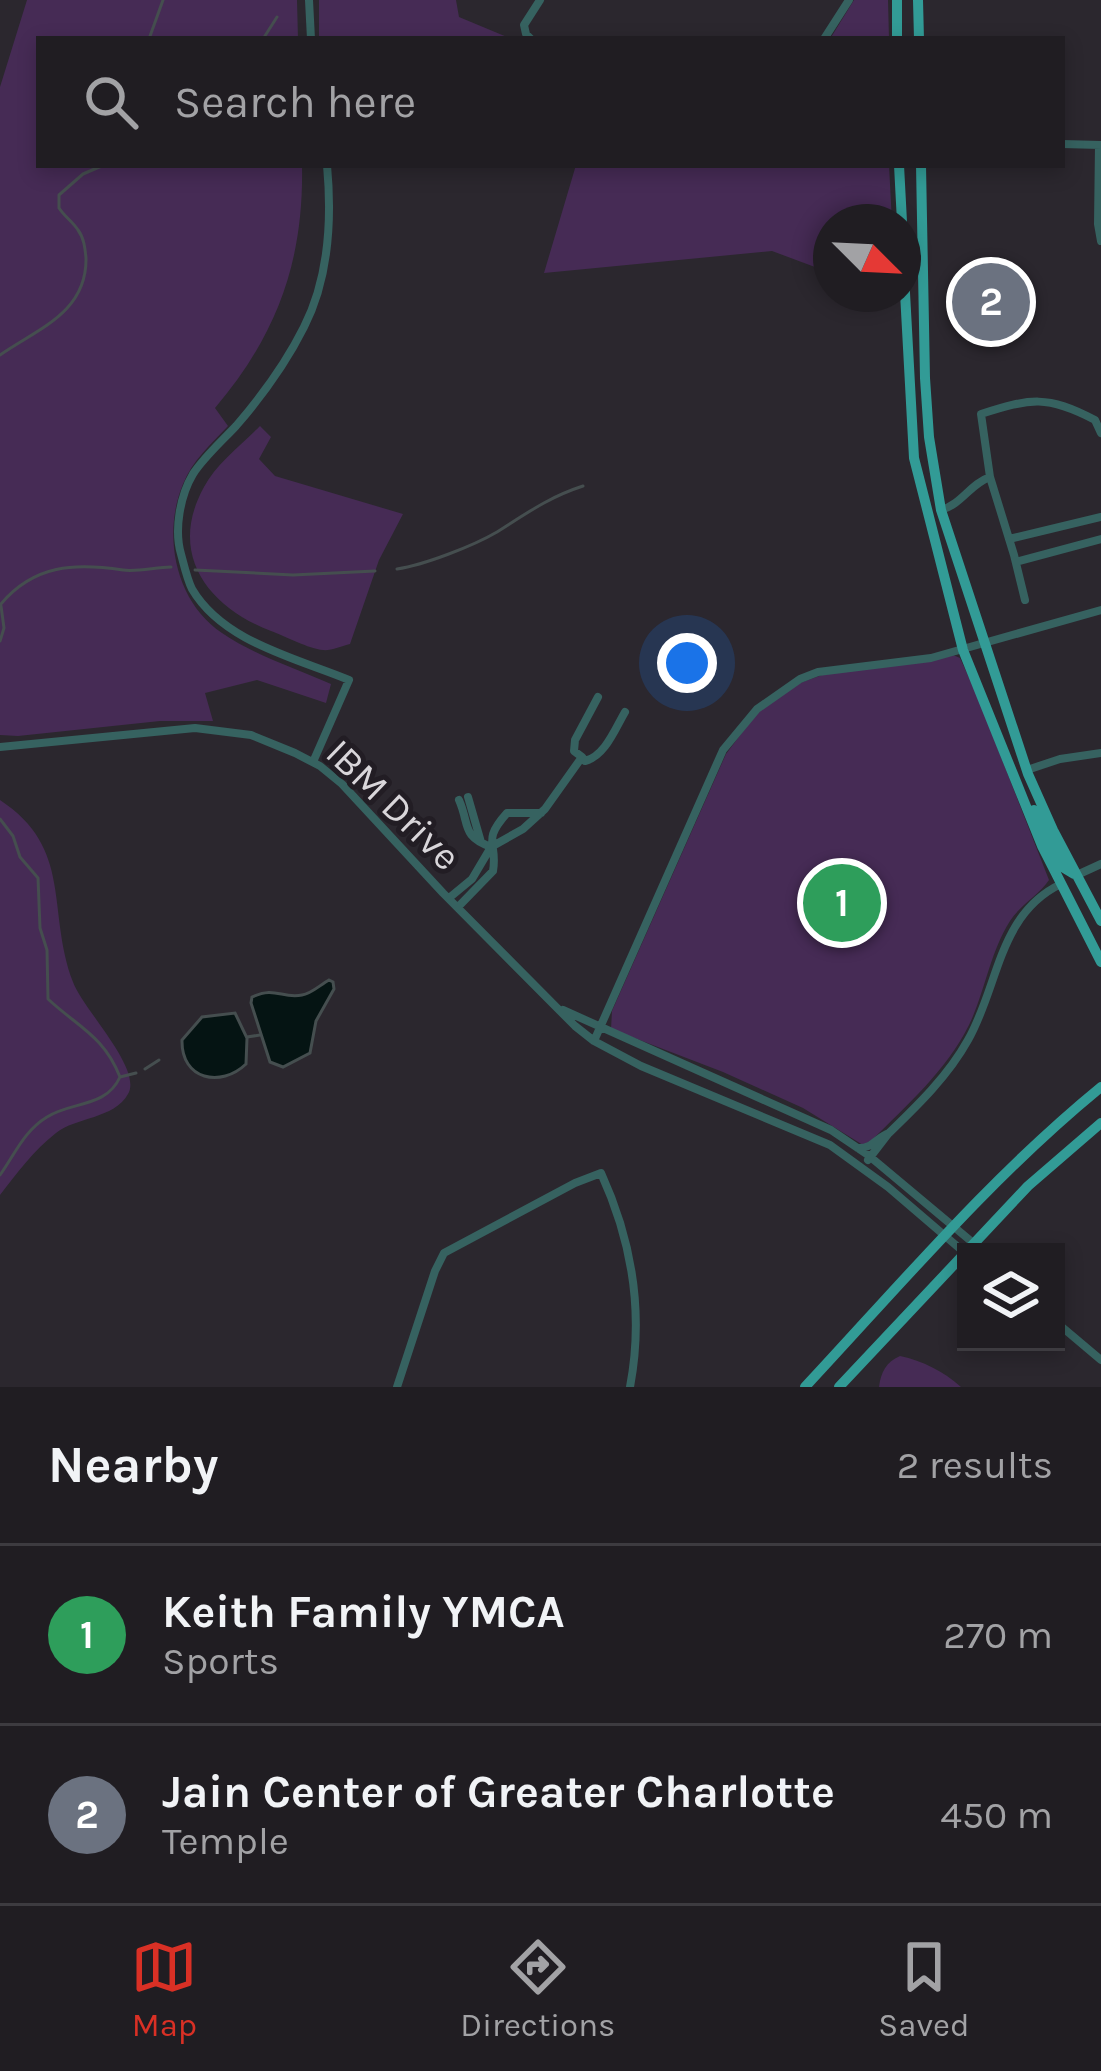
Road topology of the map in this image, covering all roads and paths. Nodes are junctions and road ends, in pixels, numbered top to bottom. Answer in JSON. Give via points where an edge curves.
{"nodes":[{"id":1,"x":309,"y":0,"type":"edge"},
{"id":2,"x":540,"y":0,"type":"edge"},
{"id":3,"x":849,"y":0,"type":"edge"},
{"id":4,"x":897,"y":0,"type":"edge"},
{"id":5,"x":919,"y":0,"type":"edge"},
{"id":6,"x":310,"y":36,"type":"edge"},
{"id":7,"x":528,"y":36,"type":"edge"},
{"id":8,"x":826,"y":36,"type":"edge"},
{"id":9,"x":897,"y":36,"type":"edge"},
{"id":10,"x":919,"y":36,"type":"edge"},
{"id":11,"x":1065,"y":144,"type":"edge"},
{"id":12,"x":1100,"y":145,"type":"edge"},
{"id":13,"x":327,"y":168,"type":"edge"},
{"id":14,"x":899,"y":168,"type":"edge"},
{"id":15,"x":921,"y":168,"type":"edge"},
{"id":16,"x":901,"y":204,"type":"edge"},
{"id":17,"x":1101,"y":241,"type":"edge"},
{"id":18,"x":906,"y":312,"type":"edge"},
{"id":19,"x":1101,"y":433,"type":"edge"},
{"id":20,"x":990,"y":477,"type":"junction"},
{"id":21,"x":941,"y":510,"type":"junction"},
{"id":22,"x":1101,"y":517,"type":"edge"},
{"id":23,"x":1009,"y":539,"type":"junction"},
{"id":24,"x":1101,"y":539,"type":"edge"},
{"id":25,"x":1016,"y":562,"type":"junction"},
{"id":26,"x":1024,"y":601,"type":"dead end"},
{"id":27,"x":1101,"y":610,"type":"edge"},
{"id":28,"x":984,"y":644,"type":"junction"},
{"id":29,"x":963,"y":650,"type":"junction"},
{"id":30,"x":598,"y":697,"type":"dead end"},
{"id":31,"x":625,"y":712,"type":"dead end"},
{"id":32,"x":0,"y":747,"type":"edge"},
{"id":33,"x":1101,"y":753,"type":"edge"},
{"id":34,"x":582,"y":757,"type":"junction"},
{"id":35,"x":313,"y":762,"type":"junction"},
{"id":36,"x":1027,"y":770,"type":"junction"},
{"id":37,"x":1016,"y":784,"type":"junction"},
{"id":38,"x":464,"y":799,"type":"dead end"},
{"id":39,"x":542,"y":813,"type":"junction"},
{"id":40,"x":486,"y":846,"type":"junction"},
{"id":41,"x":1101,"y":864,"type":"edge"},
{"id":42,"x":1076,"y":875,"type":"junction"},
{"id":43,"x":1061,"y":884,"type":"junction"},
{"id":44,"x":449,"y":898,"type":"junction"},
{"id":45,"x":458,"y":907,"type":"junction"},
{"id":46,"x":1101,"y":920,"type":"edge"},
{"id":47,"x":1101,"y":962,"type":"edge"},
{"id":48,"x":562,"y":1010,"type":"junction"},
{"id":49,"x":601,"y":1028,"type":"junction"},
{"id":50,"x":594,"y":1040,"type":"junction"},
{"id":51,"x":1101,"y":1088,"type":"edge"},
{"id":52,"x":1101,"y":1123,"type":"edge"},
{"id":53,"x":889,"y":1133,"type":"junction"},
{"id":54,"x":858,"y":1148,"type":"junction"},
{"id":55,"x":871,"y":1157,"type":"junction"},
{"id":56,"x":862,"y":1167,"type":"junction"},
{"id":57,"x":949,"y":1231,"type":"junction"},
{"id":58,"x":962,"y":1243,"type":"edge"},
{"id":59,"x":978,"y":1243,"type":"edge"},
{"id":60,"x":957,"y":1264,"type":"edge"},
{"id":61,"x":1065,"y":1330,"type":"edge"},
{"id":62,"x":1101,"y":1360,"type":"edge"},
{"id":63,"x":398,"y":1387,"type":"edge"},
{"id":64,"x":630,"y":1387,"type":"edge"},
{"id":65,"x":805,"y":1387,"type":"edge"},
{"id":66,"x":839,"y":1387,"type":"edge"}],
"edges":[{"from":1,"to":6,"type":"street"},
{"from":2,"to":7,"type":"street","via":[[524,25]]},
{"from":3,"to":8,"type":"street"},
{"from":4,"to":9,"type":"main road"},
{"from":5,"to":10,"type":"main road"},
{"from":11,"to":12,"type":"street"},
{"from":12,"to":17,"type":"street"},
{"from":13,"to":35,"type":"street","via":[[327,242],[307,320],[261,396],[193,475],[178,544],[191,588],[219,621],[349,680]]},
{"from":14,"to":16,"type":"main road"},
{"from":15,"to":21,"type":"main road","via":[[925,378]]},
{"from":18,"to":29,"type":"main road","via":[[914,458]]},
{"from":19,"to":20,"type":"street","via":[[1095,420],[1046,400],[981,414]]},
{"from":20,"to":21,"type":"street"},
{"from":20,"to":23,"type":"street"},
{"from":21,"to":28,"type":"main road"},
{"from":22,"to":23,"type":"street"},
{"from":23,"to":25,"type":"street"},
{"from":24,"to":25,"type":"street"},
{"from":25,"to":26,"type":"street"},
{"from":27,"to":28,"type":"street"},
{"from":28,"to":29,"type":"street"},
{"from":28,"to":36,"type":"main road"},
{"from":29,"to":37,"type":"main road"},
{"from":29,"to":49,"type":"street","via":[[818,672],[757,710],[723,751]]},
{"from":30,"to":34,"type":"street","via":[[575,740]]},
{"from":31,"to":34,"type":"street","via":[[598,755]]},
{"from":32,"to":35,"type":"street","name":"IBM Drive","via":[[206,728],[251,735]]},
{"from":33,"to":36,"type":"street"},
{"from":34,"to":39,"type":"street"},
{"from":35,"to":44,"type":"street","name":"IBM Drive"},
{"from":36,"to":42,"type":"main road"},
{"from":37,"to":42,"type":"main road","via":[[1064,868]]},
{"from":37,"to":43,"type":"main road"},
{"from":38,"to":40,"type":"street","via":[[470,836]]},
{"from":39,"to":40,"type":"street"},
{"from":39,"to":40,"type":"street","via":[[506,813]]},
{"from":40,"to":44,"type":"street","via":[[472,878]]},
{"from":40,"to":45,"type":"street","via":[[493,871]]},
{"from":41,"to":42,"type":"street"},
{"from":42,"to":46,"type":"main road"},
{"from":43,"to":47,"type":"main road"},
{"from":43,"to":53,"type":"street","via":[[1021,914],[961,1054]]},
{"from":44,"to":45,"type":"street","name":"IBM Drive"},
{"from":45,"to":48,"type":"street","name":"IBM Drive"},
{"from":48,"to":49,"type":"street","name":"IBM Drive"},
{"from":48,"to":50,"type":"street","name":"IBM Drive"},
{"from":49,"to":50,"type":"street"},
{"from":49,"to":54,"type":"street","name":"IBM Drive","via":[[815,1121]]},
{"from":50,"to":56,"type":"street","name":"IBM Drive","via":[[808,1134]]},
{"from":51,"to":57,"type":"main road"},
{"from":52,"to":59,"type":"main road"},
{"from":53,"to":54,"type":"street"},
{"from":53,"to":55,"type":"street"},
{"from":54,"to":55,"type":"street","name":"IBM Drive"},
{"from":55,"to":56,"type":"street"},
{"from":55,"to":57,"type":"street","name":"IBM Drive"},
{"from":56,"to":57,"type":"street","name":"IBM Drive"},
{"from":57,"to":58,"type":"street","name":"IBM Drive"},
{"from":57,"to":65,"type":"main road"},
{"from":60,"to":66,"type":"main road"},
{"from":61,"to":62,"type":"street"},
{"from":63,"to":64,"type":"street","via":[[444,1253],[601,1173],[633,1277]]}]}
